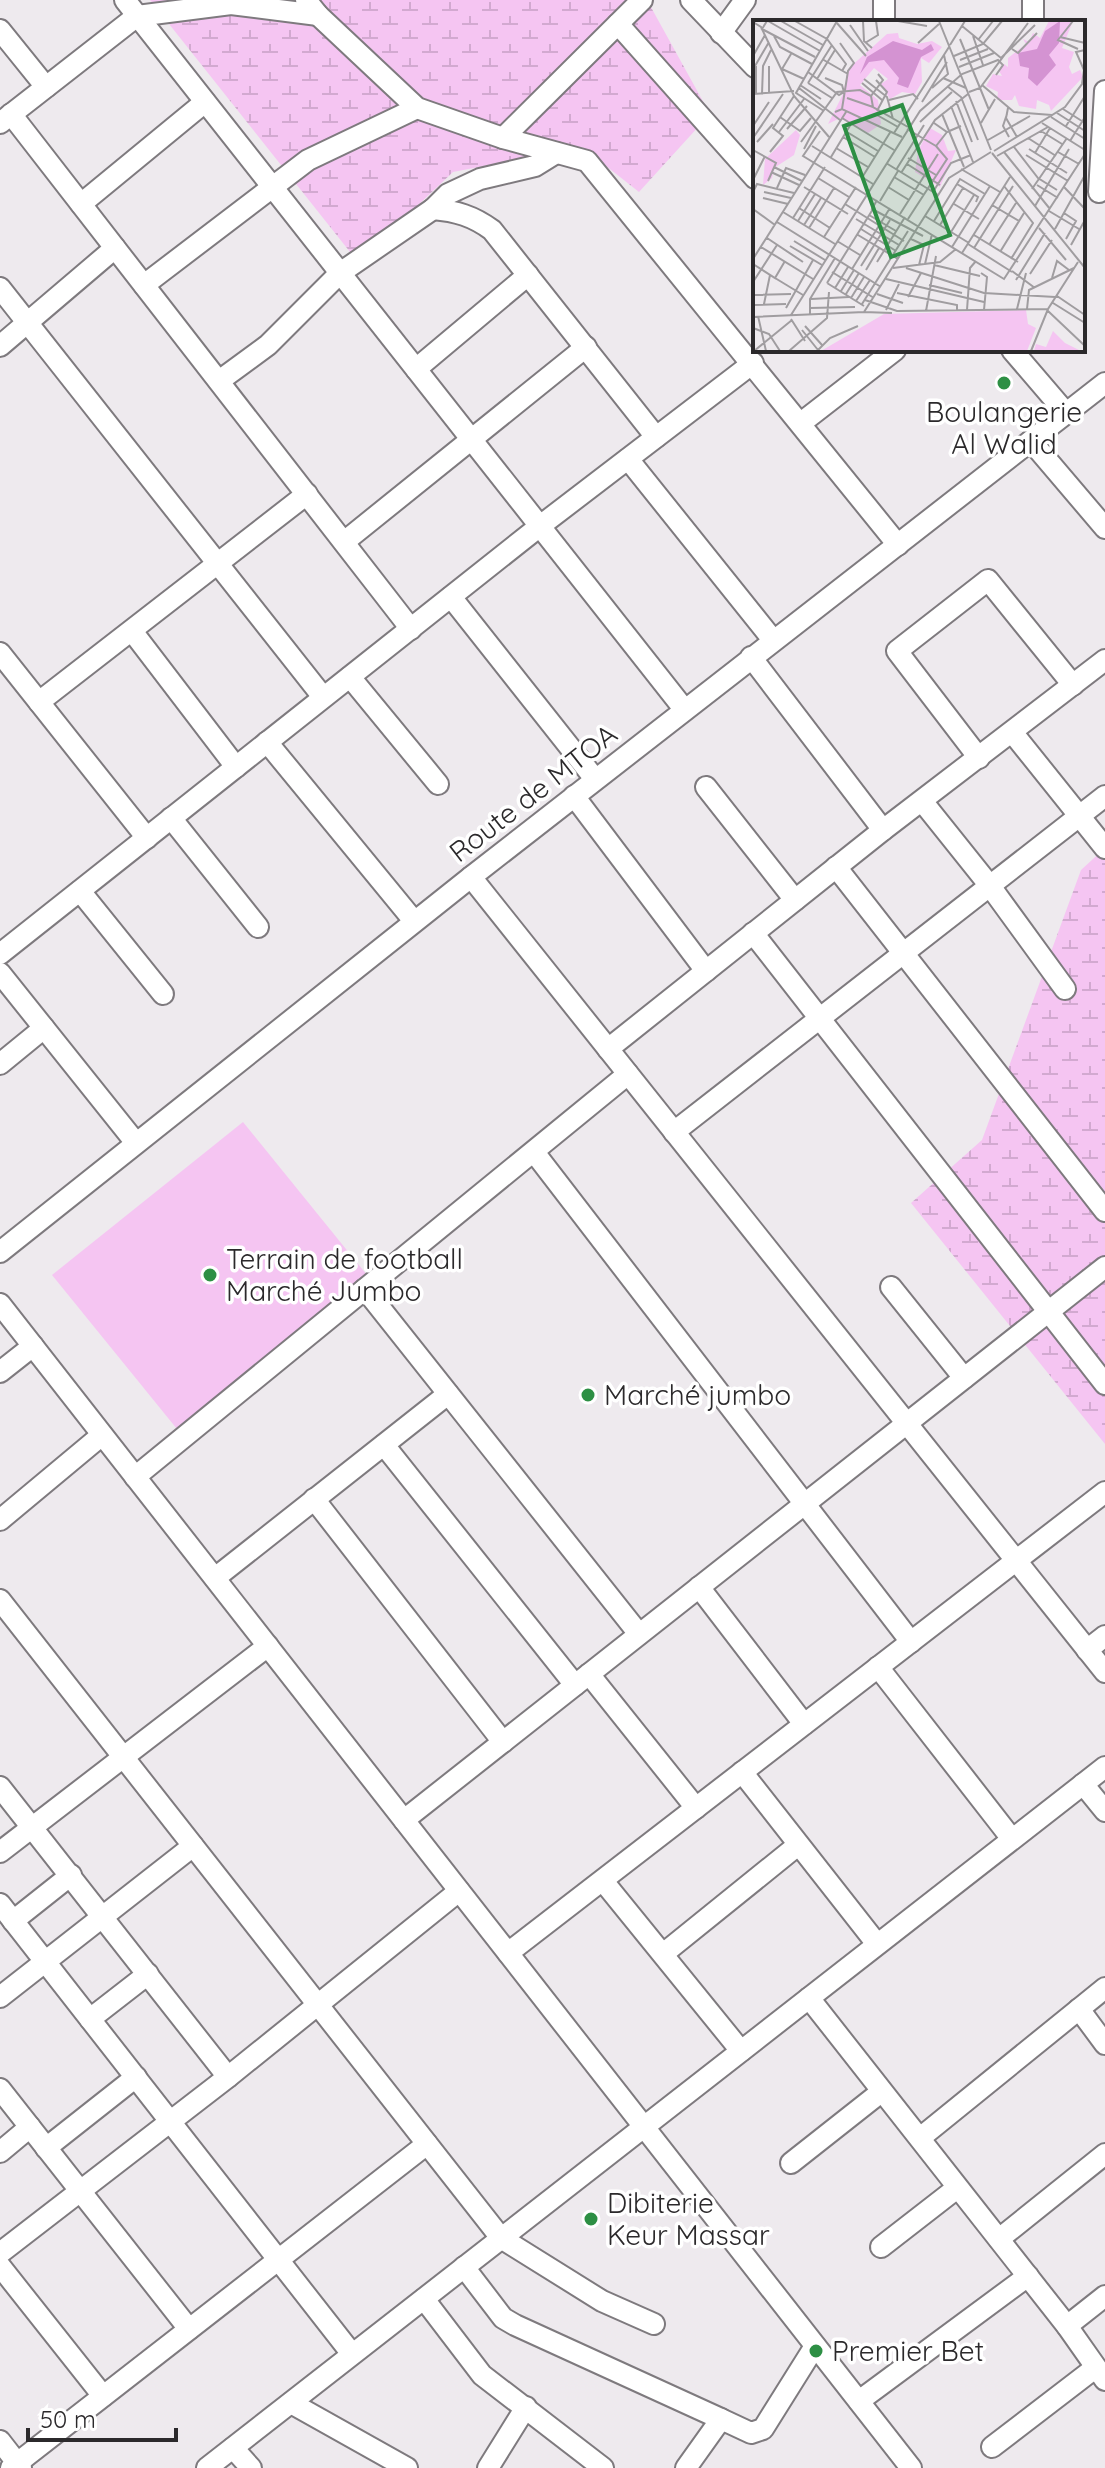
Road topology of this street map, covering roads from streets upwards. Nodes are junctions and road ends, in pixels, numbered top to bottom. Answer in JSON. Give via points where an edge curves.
{"nodes":[{"id":1,"x":642,"y":0,"type":"edge"},
{"id":2,"x":691,"y":0,"type":"edge"},
{"id":3,"x":745,"y":0,"type":"edge"},
{"id":4,"x":131,"y":8,"type":"edge"},
{"id":5,"x":312,"y":8,"type":"edge"},
{"id":6,"x":618,"y":24,"type":"junction"},
{"id":7,"x":0,"y":30,"type":"edge"},
{"id":8,"x":721,"y":33,"type":"junction"},
{"id":9,"x":753,"y":65,"type":"edge"},
{"id":10,"x":46,"y":87,"type":"junction"},
{"id":11,"x":1105,"y":91,"type":"edge"},
{"id":12,"x":205,"y":102,"type":"junction"},
{"id":13,"x":417,"y":108,"type":"junction"},
{"id":14,"x":5,"y":118,"type":"edge"},
{"id":15,"x":503,"y":138,"type":"junction"},
{"id":16,"x":556,"y":153,"type":"junction"},
{"id":17,"x":753,"y":176,"type":"edge"},
{"id":18,"x":272,"y":187,"type":"junction"},
{"id":19,"x":1096,"y":194,"type":"edge"},
{"id":20,"x":81,"y":204,"type":"junction"},
{"id":21,"x":433,"y":209,"type":"junction"},
{"id":22,"x":115,"y":248,"type":"junction"},
{"id":23,"x":340,"y":273,"type":"junction"},
{"id":24,"x":528,"y":275,"type":"junction"},
{"id":25,"x":144,"y":285,"type":"junction"},
{"id":26,"x":0,"y":288,"type":"edge"},
{"id":27,"x":27,"y":323,"type":"junction"},
{"id":28,"x":0,"y":346,"type":"edge"},
{"id":29,"x":586,"y":347,"type":"junction"},
{"id":30,"x":892,"y":352,"type":"edge"},
{"id":31,"x":1014,"y":352,"type":"edge"},
{"id":32,"x":753,"y":363,"type":"junction"},
{"id":33,"x":416,"y":369,"type":"junction"},
{"id":34,"x":219,"y":381,"type":"junction"},
{"id":35,"x":1105,"y":383,"type":"edge"},
{"id":36,"x":1066,"y":413,"type":"junction"},
{"id":37,"x":801,"y":423,"type":"junction"},
{"id":38,"x":656,"y":437,"type":"junction"},
{"id":39,"x":471,"y":440,"type":"junction"},
{"id":40,"x":1031,"y":441,"type":"junction"},
{"id":41,"x":628,"y":459,"type":"junction"},
{"id":42,"x":307,"y":494,"type":"junction"},
{"id":43,"x":540,"y":526,"type":"junction"},
{"id":44,"x":1105,"y":528,"type":"edge"},
{"id":45,"x":344,"y":542,"type":"junction"},
{"id":46,"x":898,"y":545,"type":"junction"},
{"id":47,"x":218,"y":564,"type":"junction"},
{"id":48,"x":451,"y":597,"type":"junction"},
{"id":49,"x":411,"y":629,"type":"junction"},
{"id":50,"x":132,"y":631,"type":"junction"},
{"id":51,"x":773,"y":640,"type":"junction"},
{"id":52,"x":1,"y":656,"type":"edge"},
{"id":53,"x":751,"y":657,"type":"junction"},
{"id":54,"x":1105,"y":660,"type":"edge"},
{"id":55,"x":350,"y":677,"type":"junction"},
{"id":56,"x":1073,"y":685,"type":"junction"},
{"id":57,"x":323,"y":697,"type":"junction"},
{"id":58,"x":39,"y":702,"type":"junction"},
{"id":59,"x":684,"y":709,"type":"junction"},
{"id":60,"x":1012,"y":732,"type":"junction"},
{"id":61,"x":267,"y":742,"type":"junction"},
{"id":62,"x":979,"y":758,"type":"junction"},
{"id":63,"x":236,"y":767,"type":"junction"},
{"id":64,"x":595,"y":779,"type":"junction"},
{"id":65,"x":438,"y":784,"type":"dead end"},
{"id":66,"x":706,"y":787,"type":"dead end"},
{"id":67,"x":574,"y":796,"type":"junction"},
{"id":68,"x":1105,"y":796,"type":"edge"},
{"id":69,"x":922,"y":801,"type":"junction"},
{"id":70,"x":1079,"y":817,"type":"junction"},
{"id":71,"x":171,"y":818,"type":"junction"},
{"id":72,"x":883,"y":830,"type":"junction"},
{"id":73,"x":147,"y":838,"type":"junction"},
{"id":74,"x":1105,"y":848,"type":"edge"},
{"id":75,"x":836,"y":867,"type":"junction"},
{"id":76,"x":471,"y":877,"type":"junction"},
{"id":77,"x":990,"y":886,"type":"junction"},
{"id":78,"x":80,"y":891,"type":"junction"},
{"id":79,"x":795,"y":900,"type":"junction"},
{"id":80,"x":414,"y":921,"type":"junction"},
{"id":81,"x":258,"y":927,"type":"dead end"},
{"id":82,"x":753,"y":933,"type":"junction"},
{"id":83,"x":0,"y":954,"type":"edge"},
{"id":84,"x":903,"y":954,"type":"junction"},
{"id":85,"x":706,"y":971,"type":"junction"},
{"id":86,"x":0,"y":973,"type":"edge"},
{"id":87,"x":1065,"y":989,"type":"dead end"},
{"id":88,"x":163,"y":994,"type":"dead end"},
{"id":89,"x":820,"y":1019,"type":"junction"},
{"id":90,"x":44,"y":1028,"type":"junction"},
{"id":91,"x":608,"y":1049,"type":"junction"},
{"id":92,"x":0,"y":1064,"type":"edge"},
{"id":93,"x":628,"y":1074,"type":"junction"},
{"id":94,"x":674,"y":1132,"type":"junction"},
{"id":95,"x":136,"y":1143,"type":"junction"},
{"id":96,"x":534,"y":1152,"type":"junction"},
{"id":97,"x":1105,"y":1211,"type":"edge"},
{"id":98,"x":0,"y":1252,"type":"edge"},
{"id":99,"x":1105,"y":1267,"type":"edge"},
{"id":100,"x":891,"y":1287,"type":"dead end"},
{"id":101,"x":365,"y":1289,"type":"junction"},
{"id":102,"x":0,"y":1304,"type":"edge"},
{"id":103,"x":1048,"y":1312,"type":"junction"},
{"id":104,"x":33,"y":1346,"type":"junction"},
{"id":105,"x":0,"y":1372,"type":"edge"},
{"id":106,"x":964,"y":1378,"type":"junction"},
{"id":107,"x":1105,"y":1384,"type":"edge"},
{"id":108,"x":448,"y":1394,"type":"junction"},
{"id":109,"x":906,"y":1423,"type":"junction"},
{"id":110,"x":102,"y":1435,"type":"junction"},
{"id":111,"x":384,"y":1445,"type":"junction"},
{"id":112,"x":135,"y":1477,"type":"junction"},
{"id":113,"x":1105,"y":1492,"type":"edge"},
{"id":114,"x":314,"y":1499,"type":"junction"},
{"id":115,"x":805,"y":1504,"type":"junction"},
{"id":116,"x":0,"y":1520,"type":"edge"},
{"id":117,"x":1016,"y":1561,"type":"junction"},
{"id":118,"x":215,"y":1578,"type":"junction"},
{"id":119,"x":699,"y":1587,"type":"junction"},
{"id":120,"x":0,"y":1600,"type":"edge"},
{"id":121,"x":639,"y":1634,"type":"junction"},
{"id":122,"x":1105,"y":1636,"type":"edge"},
{"id":123,"x":911,"y":1642,"type":"junction"},
{"id":124,"x":268,"y":1646,"type":"junction"},
{"id":125,"x":1087,"y":1650,"type":"junction"},
{"id":126,"x":878,"y":1667,"type":"junction"},
{"id":127,"x":1105,"y":1672,"type":"edge"},
{"id":128,"x":582,"y":1680,"type":"junction"},
{"id":129,"x":804,"y":1724,"type":"junction"},
{"id":130,"x":503,"y":1742,"type":"junction"},
{"id":131,"x":123,"y":1757,"type":"junction"},
{"id":132,"x":1105,"y":1767,"type":"edge"},
{"id":133,"x":742,"y":1772,"type":"junction"},
{"id":134,"x":1083,"y":1784,"type":"junction"},
{"id":135,"x":0,"y":1787,"type":"edge"},
{"id":136,"x":696,"y":1808,"type":"junction"},
{"id":137,"x":1105,"y":1811,"type":"edge"},
{"id":138,"x":404,"y":1820,"type":"junction"},
{"id":139,"x":32,"y":1826,"type":"junction"},
{"id":140,"x":1012,"y":1839,"type":"junction"},
{"id":141,"x":798,"y":1845,"type":"junction"},
{"id":142,"x":193,"y":1846,"type":"junction"},
{"id":143,"x":0,"y":1852,"type":"edge"},
{"id":144,"x":71,"y":1875,"type":"junction"},
{"id":145,"x":603,"y":1881,"type":"junction"},
{"id":146,"x":459,"y":1891,"type":"junction"},
{"id":147,"x":0,"y":1904,"type":"edge"},
{"id":148,"x":103,"y":1916,"type":"junction"},
{"id":149,"x":13,"y":1921,"type":"junction"},
{"id":150,"x":877,"y":1944,"type":"junction"},
{"id":151,"x":508,"y":1953,"type":"junction"},
{"id":152,"x":663,"y":1954,"type":"junction"},
{"id":153,"x":45,"y":1962,"type":"junction"},
{"id":154,"x":148,"y":1974,"type":"junction"},
{"id":155,"x":1105,"y":1988,"type":"edge"},
{"id":156,"x":0,"y":1997,"type":"edge"},
{"id":157,"x":809,"y":1998,"type":"junction"},
{"id":158,"x":318,"y":2005,"type":"junction"},
{"id":159,"x":1079,"y":2009,"type":"junction"},
{"id":160,"x":90,"y":2019,"type":"junction"},
{"id":161,"x":1105,"y":2044,"type":"edge"},
{"id":162,"x":741,"y":2051,"type":"junction"},
{"id":163,"x":136,"y":2077,"type":"junction"},
{"id":164,"x":228,"y":2077,"type":"junction"},
{"id":165,"x":0,"y":2089,"type":"edge"},
{"id":166,"x":881,"y":2092,"type":"junction"},
{"id":167,"x":170,"y":2121,"type":"junction"},
{"id":168,"x":644,"y":2126,"type":"junction"},
{"id":169,"x":30,"y":2127,"type":"junction"},
{"id":170,"x":920,"y":2138,"type":"junction"},
{"id":171,"x":427,"y":2144,"type":"junction"},
{"id":172,"x":46,"y":2148,"type":"junction"},
{"id":173,"x":0,"y":2152,"type":"edge"},
{"id":174,"x":1105,"y":2154,"type":"edge"},
{"id":175,"x":791,"y":2163,"type":"dead end"},
{"id":176,"x":957,"y":2188,"type":"junction"},
{"id":177,"x":80,"y":2191,"type":"junction"},
{"id":178,"x":501,"y":2238,"type":"junction"},
{"id":179,"x":999,"y":2239,"type":"junction"},
{"id":180,"x":881,"y":2247,"type":"dead end"},
{"id":181,"x":0,"y":2253,"type":"edge"},
{"id":182,"x":278,"y":2260,"type":"junction"},
{"id":183,"x":0,"y":2266,"type":"edge"},
{"id":184,"x":464,"y":2267,"type":"junction"},
{"id":185,"x":1028,"y":2276,"type":"junction"},
{"id":186,"x":1105,"y":2296,"type":"edge"},
{"id":187,"x":424,"y":2299,"type":"junction"},
{"id":188,"x":654,"y":2324,"type":"dead end"},
{"id":189,"x":1067,"y":2326,"type":"junction"},
{"id":190,"x":189,"y":2329,"type":"junction"},
{"id":191,"x":815,"y":2346,"type":"junction"},
{"id":192,"x":352,"y":2354,"type":"junction"},
{"id":193,"x":1100,"y":2374,"type":"edge"},
{"id":194,"x":103,"y":2396,"type":"junction"},
{"id":195,"x":859,"y":2401,"type":"junction"},
{"id":196,"x":291,"y":2403,"type":"junction"},
{"id":197,"x":526,"y":2407,"type":"junction"},
{"id":198,"x":721,"y":2419,"type":"junction"},
{"id":199,"x":0,"y":2441,"type":"edge"},
{"id":200,"x":992,"y":2447,"type":"dead end"},
{"id":201,"x":233,"y":2448,"type":"junction"},
{"id":202,"x":17,"y":2466,"type":"edge"},
{"id":203,"x":207,"y":2468,"type":"edge"},
{"id":204,"x":251,"y":2468,"type":"edge"},
{"id":205,"x":407,"y":2468,"type":"edge"},
{"id":206,"x":488,"y":2468,"type":"edge"},
{"id":207,"x":603,"y":2468,"type":"edge"},
{"id":208,"x":686,"y":2468,"type":"edge"},
{"id":209,"x":911,"y":2468,"type":"edge"}],
"edges":[{"from":1,"to":6,"type":"street"},
{"from":2,"to":8,"type":"street"},
{"from":3,"to":8,"type":"street"},
{"from":4,"to":5,"type":"street"},
{"from":4,"to":10,"type":"street"},
{"from":4,"to":12,"type":"street"},
{"from":5,"to":13,"type":"street"},
{"from":6,"to":15,"type":"street"},
{"from":6,"to":17,"type":"street"},
{"from":7,"to":10,"type":"street"},
{"from":8,"to":9,"type":"street"},
{"from":10,"to":14,"type":"street"},
{"from":11,"to":19,"type":"street"},
{"from":12,"to":18,"type":"street"},
{"from":12,"to":20,"type":"street"},
{"from":13,"to":15,"type":"street"},
{"from":13,"to":18,"type":"street","via":[[308,160]]},
{"from":14,"to":20,"type":"street"},
{"from":15,"to":16,"type":"street"},
{"from":16,"to":21,"type":"street","via":[[535,166],[465,185]]},
{"from":16,"to":32,"type":"street","via":[[587,161]]},
{"from":18,"to":23,"type":"street"},
{"from":18,"to":25,"type":"street"},
{"from":20,"to":22,"type":"street"},
{"from":21,"to":23,"type":"street"},
{"from":21,"to":24,"type":"street","via":[[477,219]]},
{"from":22,"to":25,"type":"street"},
{"from":22,"to":27,"type":"street"},
{"from":23,"to":33,"type":"street"},
{"from":23,"to":34,"type":"street","via":[[268,345]]},
{"from":24,"to":29,"type":"street"},
{"from":24,"to":33,"type":"street"},
{"from":25,"to":34,"type":"street"},
{"from":26,"to":27,"type":"street"},
{"from":27,"to":28,"type":"street"},
{"from":27,"to":47,"type":"street"},
{"from":29,"to":38,"type":"street"},
{"from":29,"to":39,"type":"street"},
{"from":30,"to":37,"type":"street"},
{"from":31,"to":36,"type":"street"},
{"from":32,"to":37,"type":"street"},
{"from":32,"to":38,"type":"street"},
{"from":33,"to":39,"type":"street"},
{"from":34,"to":42,"type":"street"},
{"from":35,"to":36,"type":"street","name":"Route de MTOA"},
{"from":36,"to":40,"type":"street","name":"Route de MTOA"},
{"from":37,"to":46,"type":"street"},
{"from":38,"to":41,"type":"street"},
{"from":39,"to":43,"type":"street"},
{"from":39,"to":45,"type":"street"},
{"from":40,"to":44,"type":"street"},
{"from":40,"to":46,"type":"street","name":"Route de MTOA"},
{"from":41,"to":43,"type":"street"},
{"from":41,"to":51,"type":"street"},
{"from":42,"to":45,"type":"street"},
{"from":42,"to":47,"type":"street"},
{"from":43,"to":48,"type":"street"},
{"from":43,"to":59,"type":"street"},
{"from":45,"to":49,"type":"street"},
{"from":46,"to":51,"type":"street","name":"Route de MTOA"},
{"from":47,"to":50,"type":"street"},
{"from":47,"to":57,"type":"street"},
{"from":48,"to":49,"type":"street"},
{"from":48,"to":64,"type":"street"},
{"from":49,"to":55,"type":"street"},
{"from":50,"to":58,"type":"street"},
{"from":50,"to":63,"type":"street"},
{"from":51,"to":53,"type":"street","name":"Route de MTOA"},
{"from":52,"to":58,"type":"street"},
{"from":53,"to":59,"type":"street","name":"Route de MTOA"},
{"from":53,"to":72,"type":"street"},
{"from":54,"to":56,"type":"street"},
{"from":55,"to":57,"type":"street"},
{"from":55,"to":65,"type":"street"},
{"from":56,"to":60,"type":"street"},
{"from":56,"to":62,"type":"street","via":[[988,580],[897,651]]},
{"from":57,"to":61,"type":"street"},
{"from":58,"to":73,"type":"street"},
{"from":59,"to":64,"type":"street","name":"Route de MTOA"},
{"from":60,"to":62,"type":"street"},
{"from":60,"to":70,"type":"street"},
{"from":61,"to":63,"type":"street"},
{"from":61,"to":80,"type":"street"},
{"from":62,"to":69,"type":"street"},
{"from":63,"to":71,"type":"street"},
{"from":64,"to":67,"type":"street","name":"Route de MTOA"},
{"from":66,"to":79,"type":"street"},
{"from":67,"to":76,"type":"street","name":"Route de MTOA"},
{"from":67,"to":85,"type":"street"},
{"from":68,"to":70,"type":"street"},
{"from":69,"to":72,"type":"street"},
{"from":69,"to":77,"type":"street"},
{"from":70,"to":74,"type":"street"},
{"from":70,"to":77,"type":"street"},
{"from":71,"to":73,"type":"street"},
{"from":71,"to":81,"type":"street"},
{"from":72,"to":75,"type":"street"},
{"from":73,"to":78,"type":"street"},
{"from":75,"to":79,"type":"street"},
{"from":75,"to":84,"type":"street"},
{"from":76,"to":80,"type":"street","name":"Route de MTOA"},
{"from":76,"to":91,"type":"street"},
{"from":77,"to":84,"type":"street"},
{"from":77,"to":87,"type":"street"},
{"from":78,"to":83,"type":"street"},
{"from":78,"to":88,"type":"street"},
{"from":79,"to":82,"type":"street"},
{"from":80,"to":95,"type":"street","name":"Route de MTOA"},
{"from":82,"to":85,"type":"street"},
{"from":82,"to":89,"type":"street"},
{"from":84,"to":89,"type":"street"},
{"from":84,"to":97,"type":"street"},
{"from":85,"to":91,"type":"street"},
{"from":86,"to":90,"type":"street"},
{"from":89,"to":94,"type":"street"},
{"from":89,"to":103,"type":"street"},
{"from":90,"to":92,"type":"street"},
{"from":90,"to":95,"type":"street"},
{"from":91,"to":93,"type":"street"},
{"from":93,"to":94,"type":"street"},
{"from":93,"to":96,"type":"street"},
{"from":94,"to":109,"type":"street"},
{"from":95,"to":98,"type":"street","name":"Route de MTOA"},
{"from":96,"to":101,"type":"street"},
{"from":96,"to":115,"type":"street"},
{"from":99,"to":103,"type":"street"},
{"from":100,"to":106,"type":"street"},
{"from":101,"to":108,"type":"street"},
{"from":101,"to":112,"type":"street"},
{"from":102,"to":104,"type":"street"},
{"from":103,"to":106,"type":"street"},
{"from":103,"to":107,"type":"street"},
{"from":104,"to":105,"type":"street"},
{"from":104,"to":110,"type":"street"},
{"from":106,"to":109,"type":"street"},
{"from":108,"to":111,"type":"street"},
{"from":108,"to":121,"type":"street"},
{"from":109,"to":115,"type":"street"},
{"from":109,"to":117,"type":"street"},
{"from":110,"to":112,"type":"street"},
{"from":110,"to":116,"type":"street"},
{"from":111,"to":114,"type":"street"},
{"from":111,"to":128,"type":"street"},
{"from":112,"to":118,"type":"street"},
{"from":113,"to":117,"type":"street"},
{"from":114,"to":118,"type":"street"},
{"from":114,"to":130,"type":"street"},
{"from":115,"to":119,"type":"street"},
{"from":115,"to":123,"type":"street"},
{"from":117,"to":123,"type":"street"},
{"from":117,"to":125,"type":"street"},
{"from":118,"to":124,"type":"street"},
{"from":119,"to":121,"type":"street"},
{"from":119,"to":129,"type":"street"},
{"from":120,"to":131,"type":"street"},
{"from":121,"to":128,"type":"street"},
{"from":122,"to":125,"type":"street"},
{"from":123,"to":126,"type":"street"},
{"from":124,"to":131,"type":"street"},
{"from":124,"to":138,"type":"street"},
{"from":125,"to":127,"type":"street"},
{"from":126,"to":129,"type":"street"},
{"from":126,"to":140,"type":"street"},
{"from":128,"to":130,"type":"street"},
{"from":128,"to":136,"type":"street"},
{"from":129,"to":133,"type":"street"},
{"from":130,"to":138,"type":"street"},
{"from":131,"to":139,"type":"street"},
{"from":131,"to":142,"type":"street"},
{"from":132,"to":134,"type":"street"},
{"from":133,"to":136,"type":"street"},
{"from":133,"to":141,"type":"street"},
{"from":134,"to":137,"type":"street"},
{"from":134,"to":140,"type":"street"},
{"from":135,"to":139,"type":"street"},
{"from":136,"to":145,"type":"street"},
{"from":138,"to":146,"type":"street"},
{"from":139,"to":143,"type":"street"},
{"from":139,"to":144,"type":"street"},
{"from":140,"to":150,"type":"street"},
{"from":141,"to":150,"type":"street"},
{"from":141,"to":152,"type":"street"},
{"from":142,"to":148,"type":"street"},
{"from":142,"to":158,"type":"street"},
{"from":144,"to":148,"type":"street"},
{"from":144,"to":149,"type":"street"},
{"from":145,"to":151,"type":"street"},
{"from":145,"to":152,"type":"street"},
{"from":146,"to":151,"type":"street"},
{"from":146,"to":158,"type":"street"},
{"from":147,"to":149,"type":"street"},
{"from":148,"to":153,"type":"street"},
{"from":148,"to":154,"type":"street"},
{"from":149,"to":153,"type":"street"},
{"from":150,"to":157,"type":"street"},
{"from":151,"to":168,"type":"street"},
{"from":152,"to":162,"type":"street"},
{"from":153,"to":156,"type":"street"},
{"from":153,"to":160,"type":"street"},
{"from":154,"to":160,"type":"street"},
{"from":154,"to":164,"type":"street"},
{"from":155,"to":159,"type":"street"},
{"from":157,"to":162,"type":"street"},
{"from":157,"to":166,"type":"street"},
{"from":158,"to":164,"type":"street"},
{"from":158,"to":171,"type":"street"},
{"from":159,"to":161,"type":"street"},
{"from":159,"to":170,"type":"street"},
{"from":160,"to":163,"type":"street"},
{"from":162,"to":168,"type":"street"},
{"from":163,"to":167,"type":"street"},
{"from":163,"to":172,"type":"street"},
{"from":164,"to":167,"type":"street"},
{"from":165,"to":169,"type":"street"},
{"from":166,"to":170,"type":"street"},
{"from":166,"to":175,"type":"street"},
{"from":167,"to":177,"type":"street"},
{"from":167,"to":182,"type":"street"},
{"from":168,"to":178,"type":"street"},
{"from":168,"to":191,"type":"street"},
{"from":169,"to":172,"type":"street"},
{"from":169,"to":173,"type":"street"},
{"from":170,"to":176,"type":"street"},
{"from":171,"to":178,"type":"street"},
{"from":171,"to":182,"type":"street"},
{"from":172,"to":177,"type":"street"},
{"from":174,"to":179,"type":"street"},
{"from":176,"to":179,"type":"street"},
{"from":176,"to":180,"type":"street"},
{"from":177,"to":181,"type":"street"},
{"from":177,"to":190,"type":"street"},
{"from":178,"to":184,"type":"street"},
{"from":178,"to":188,"type":"street","via":[[602,2301]]},
{"from":179,"to":185,"type":"street"},
{"from":182,"to":190,"type":"street"},
{"from":182,"to":192,"type":"street"},
{"from":183,"to":194,"type":"street"},
{"from":184,"to":187,"type":"street"},
{"from":184,"to":198,"type":"street","via":[[503,2318]]},
{"from":185,"to":189,"type":"street"},
{"from":185,"to":195,"type":"street"},
{"from":186,"to":189,"type":"street"},
{"from":187,"to":192,"type":"street"},
{"from":187,"to":197,"type":"street","via":[[482,2375]]},
{"from":189,"to":193,"type":"street"},
{"from":190,"to":194,"type":"street"},
{"from":191,"to":195,"type":"street"},
{"from":191,"to":198,"type":"street","via":[[763,2429],[751,2433]]},
{"from":192,"to":196,"type":"street"},
{"from":193,"to":200,"type":"street"},
{"from":194,"to":202,"type":"street"},
{"from":195,"to":209,"type":"street"},
{"from":196,"to":201,"type":"street"},
{"from":196,"to":205,"type":"street"},
{"from":197,"to":206,"type":"street"},
{"from":197,"to":207,"type":"street"},
{"from":198,"to":208,"type":"street"},
{"from":199,"to":202,"type":"street"},
{"from":201,"to":203,"type":"street"},
{"from":201,"to":204,"type":"street"}]}
